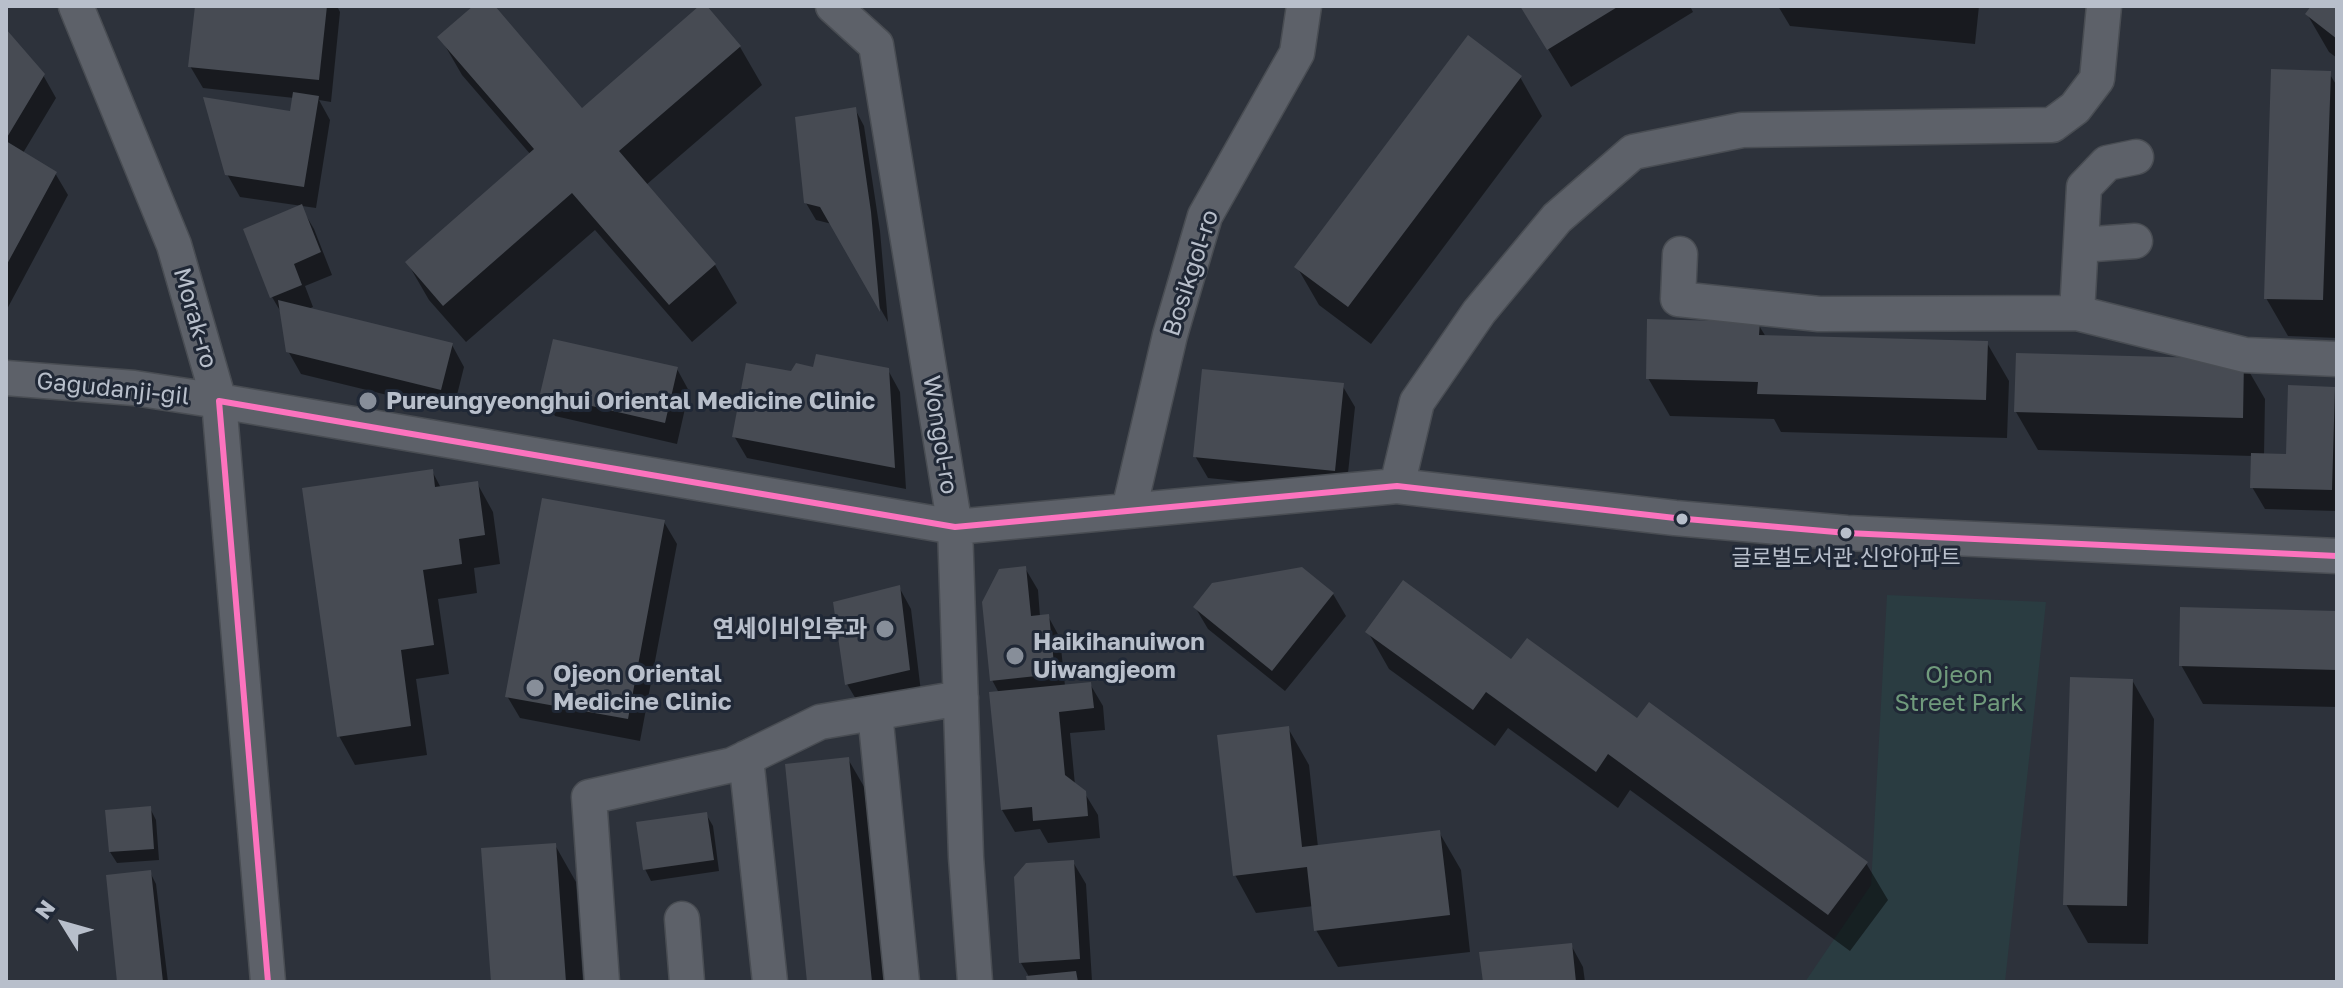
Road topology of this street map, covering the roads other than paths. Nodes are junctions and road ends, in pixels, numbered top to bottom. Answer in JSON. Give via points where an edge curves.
{"nodes":[{"id":1,"x":76,"y":6,"type":"edge"},
{"id":2,"x":833,"y":6,"type":"edge"},
{"id":3,"x":1304,"y":6,"type":"edge"},
{"id":4,"x":2104,"y":6,"type":"edge"},
{"id":5,"x":2136,"y":157,"type":"dead end"},
{"id":6,"x":2135,"y":241,"type":"dead end"},
{"id":7,"x":2081,"y":245,"type":"junction"},
{"id":8,"x":1680,"y":254,"type":"dead end"},
{"id":9,"x":2077,"y":313,"type":"junction"},
{"id":10,"x":2337,"y":359,"type":"edge"},
{"id":11,"x":6,"y":378,"type":"edge"},
{"id":12,"x":219,"y":401,"type":"junction"},
{"id":13,"x":1397,"y":486,"type":"junction"},
{"id":14,"x":1129,"y":510,"type":"junction"},
{"id":15,"x":955,"y":527,"type":"junction"},
{"id":16,"x":2337,"y":556,"type":"edge"},
{"id":17,"x":961,"y":698,"type":"junction"},
{"id":18,"x":875,"y":713,"type":"junction"},
{"id":19,"x":746,"y":758,"type":"junction"},
{"id":20,"x":682,"y":919,"type":"dead end"},
{"id":21,"x":268,"y":982,"type":"edge"},
{"id":22,"x":602,"y":982,"type":"edge"},
{"id":23,"x":687,"y":982,"type":"edge"},
{"id":24,"x":770,"y":982,"type":"edge"},
{"id":25,"x":902,"y":982,"type":"edge"},
{"id":26,"x":975,"y":982,"type":"edge"}],
"edges":[{"from":1,"to":12,"type":"street","name":"Morak-ro","via":[[174,245]]},
{"from":2,"to":15,"type":"street","name":"Wongol-ro","via":[[876,45]]},
{"from":3,"to":14,"type":"street","name":"Bosikgol-ro","via":[[1297,53],[1205,216],[1170,335]]},
{"from":4,"to":13,"type":"street","via":[[2097,79],[2075,108],[2052,125],[1742,130],[1633,152],[1557,218],[1479,312],[1417,402]]},
{"from":5,"to":7,"type":"street","via":[[2107,163],[2084,187]]},
{"from":6,"to":7,"type":"street"},
{"from":7,"to":9,"type":"street"},
{"from":8,"to":9,"type":"street","via":[[1678,299],[1819,314]]},
{"from":9,"to":10,"type":"street","via":[[2245,355]]},
{"from":11,"to":12,"type":"street","name":"Gagudanji-gil"},
{"from":12,"to":15,"type":"street","name":"Gagudanji-gil"},
{"from":12,"to":21,"type":"street","name":"Morak-ro"},
{"from":13,"to":14,"type":"street","name":"Gagudanji-gil"},
{"from":13,"to":16,"type":"street","name":"Gagudanji-gil","via":[[1847,533]]},
{"from":14,"to":15,"type":"street","name":"Gagudanji-gil"},
{"from":15,"to":17,"type":"street","name":"Wongol-ro"},
{"from":17,"to":18,"type":"street"},
{"from":17,"to":26,"type":"street","name":"Wongol-ro"},
{"from":18,"to":19,"type":"street","via":[[820,722]]},
{"from":18,"to":25,"type":"street"},
{"from":19,"to":22,"type":"street","via":[[589,797]]},
{"from":19,"to":24,"type":"street"},
{"from":20,"to":23,"type":"street"}]}
